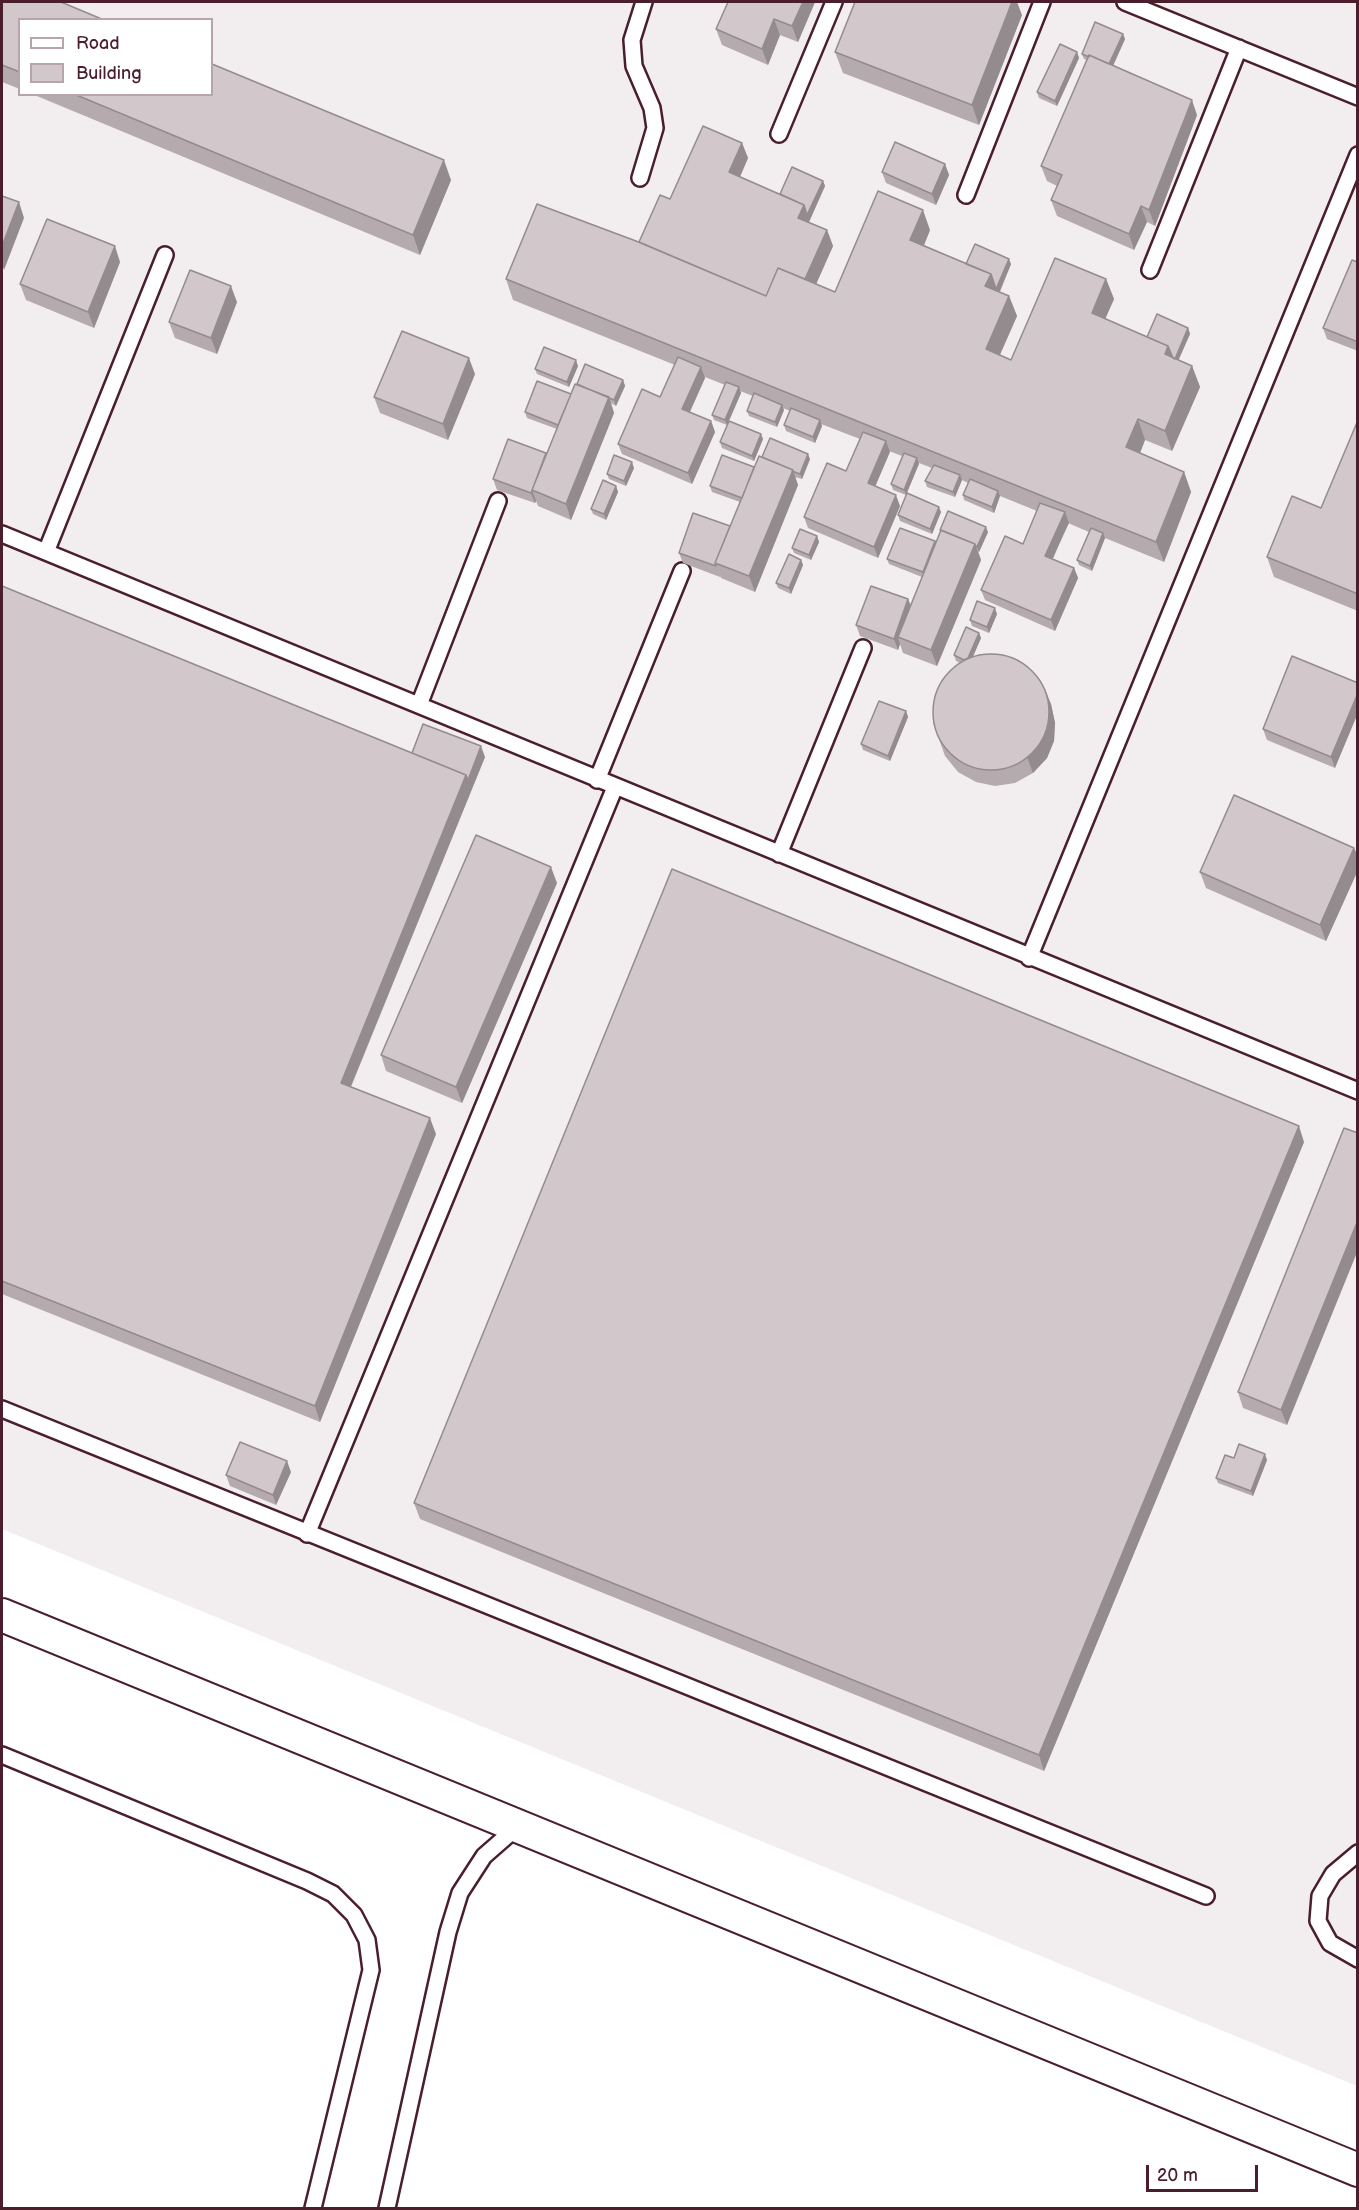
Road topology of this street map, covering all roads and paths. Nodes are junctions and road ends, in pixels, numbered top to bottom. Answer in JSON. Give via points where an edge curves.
{"nodes":[{"id":1,"x":644,"y":2,"type":"edge"},
{"id":2,"x":834,"y":2,"type":"edge"},
{"id":3,"x":1042,"y":2,"type":"edge"},
{"id":4,"x":1125,"y":2,"type":"edge"},
{"id":5,"x":1239,"y":48,"type":"junction"},
{"id":6,"x":1358,"y":97,"type":"edge"},
{"id":7,"x":779,"y":135,"type":"dead end"},
{"id":8,"x":1358,"y":155,"type":"edge"},
{"id":9,"x":640,"y":178,"type":"dead end"},
{"id":10,"x":966,"y":195,"type":"dead end"},
{"id":11,"x":165,"y":255,"type":"dead end"},
{"id":12,"x":1150,"y":270,"type":"dead end"},
{"id":13,"x":498,"y":501,"type":"edge"},
{"id":14,"x":2,"y":534,"type":"edge"},
{"id":15,"x":46,"y":552,"type":"junction"},
{"id":16,"x":682,"y":571,"type":"edge"},
{"id":17,"x":863,"y":648,"type":"edge"},
{"id":18,"x":418,"y":705,"type":"junction"},
{"id":19,"x":597,"y":780,"type":"junction"},
{"id":20,"x":615,"y":787,"type":"junction"},
{"id":21,"x":779,"y":854,"type":"junction"},
{"id":22,"x":1029,"y":958,"type":"junction"},
{"id":23,"x":1358,"y":1091,"type":"edge"},
{"id":24,"x":2,"y":1409,"type":"edge"},
{"id":25,"x":307,"y":1534,"type":"junction"},
{"id":26,"x":2,"y":1616,"type":"edge"},
{"id":27,"x":2,"y":1755,"type":"edge"},
{"id":28,"x":516,"y":1828,"type":"junction"},
{"id":29,"x":1358,"y":1853,"type":"edge"},
{"id":30,"x":1206,"y":1896,"type":"dead end"},
{"id":31,"x":1358,"y":1959,"type":"edge"},
{"id":32,"x":1358,"y":2170,"type":"edge"},
{"id":33,"x":313,"y":2208,"type":"edge"},
{"id":34,"x":387,"y":2208,"type":"edge"}],
"edges":[{"from":1,"to":9,"type":"lane","via":[[632,40],[634,66],[652,108],[655,128]]},
{"from":2,"to":7,"type":"lane"},
{"from":3,"to":10,"type":"lane"},
{"from":4,"to":5,"type":"lane"},
{"from":5,"to":6,"type":"lane"},
{"from":5,"to":12,"type":"lane"},
{"from":8,"to":22,"type":"lane"},
{"from":11,"to":15,"type":"lane"},
{"from":13,"to":18,"type":"lane"},
{"from":14,"to":15,"type":"lane"},
{"from":15,"to":18,"type":"lane"},
{"from":16,"to":19,"type":"lane"},
{"from":17,"to":21,"type":"lane"},
{"from":18,"to":19,"type":"lane"},
{"from":19,"to":20,"type":"lane"},
{"from":20,"to":21,"type":"lane"},
{"from":20,"to":25,"type":"lane"},
{"from":21,"to":22,"type":"lane"},
{"from":22,"to":23,"type":"lane"},
{"from":24,"to":25,"type":"lane"},
{"from":25,"to":30,"type":"lane"},
{"from":26,"to":28,"type":"street"},
{"from":27,"to":33,"type":"lane","via":[[307,1881],[333,1894],[354,1915],[367,1940],[371,1970]]},
{"from":28,"to":32,"type":"street"},
{"from":28,"to":34,"type":"lane","via":[[484,1856],[460,1893]]},
{"from":29,"to":31,"type":"lane","via":[[1333,1874],[1320,1896],[1318,1921],[1330,1943]]}]}
